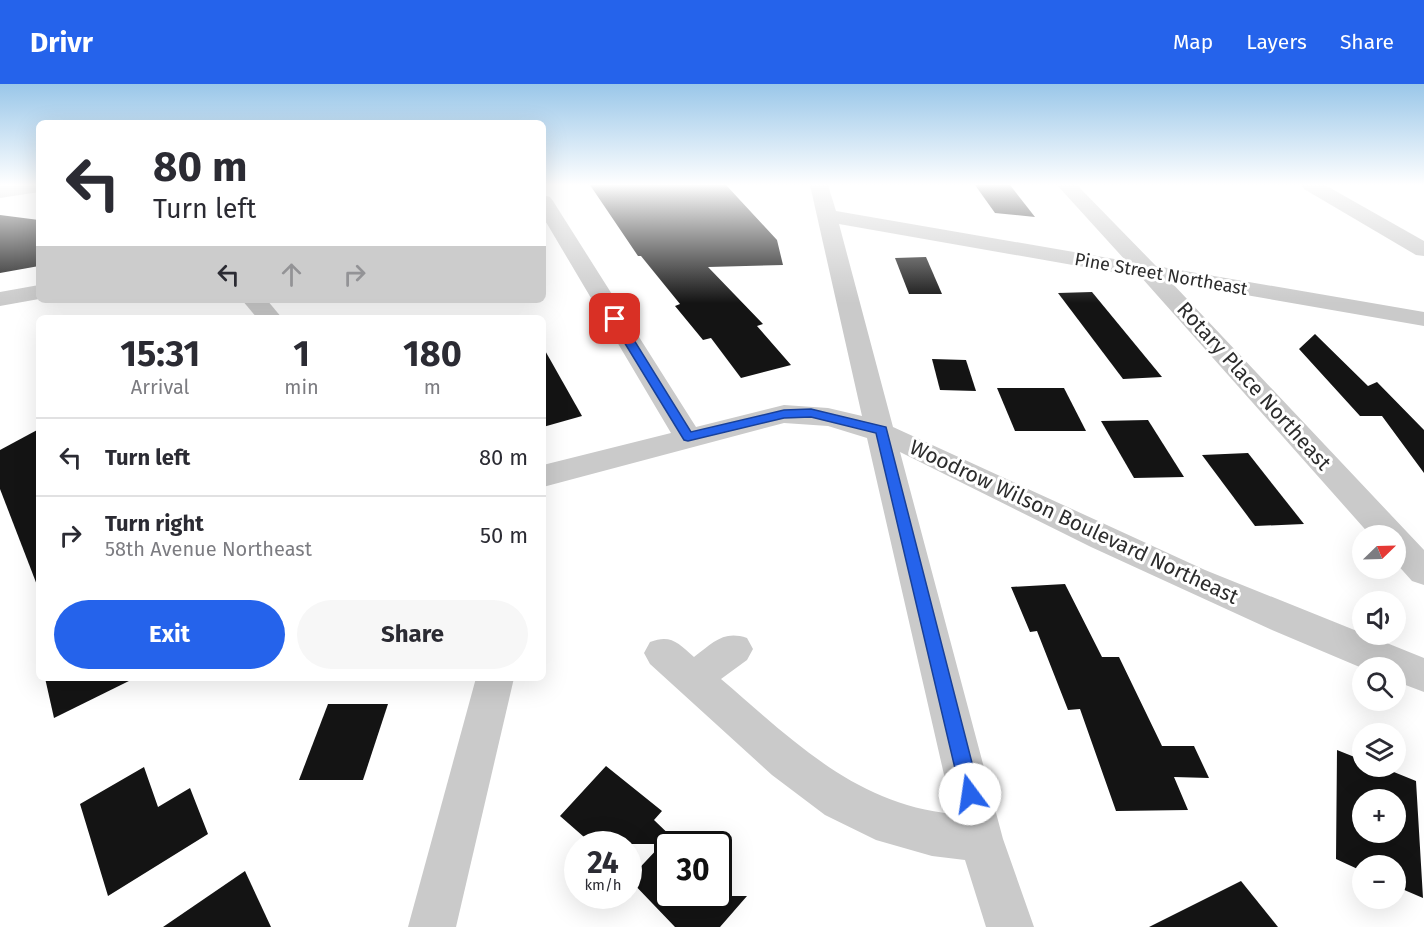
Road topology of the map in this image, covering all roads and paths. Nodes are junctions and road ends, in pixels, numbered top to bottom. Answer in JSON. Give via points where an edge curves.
{"nodes":[{"id":1,"x":557,"y":224,"type":"edge"},
{"id":2,"x":829,"y":224,"type":"edge"},
{"id":3,"x":876,"y":224,"type":"edge"},
{"id":4,"x":1104,"y":224,"type":"edge"},
{"id":5,"x":1379,"y":224,"type":"edge"},
{"id":6,"x":1424,"y":250,"type":"edge"},
{"id":7,"x":1148,"y":271,"type":"junction"},
{"id":8,"x":36,"y":293,"type":"edge"},
{"id":9,"x":0,"y":299,"type":"edge"},
{"id":10,"x":257,"y":303,"type":"edge"},
{"id":11,"x":267,"y":315,"type":"edge"},
{"id":12,"x":1424,"y":319,"type":"edge"},
{"id":13,"x":881,"y":430,"type":"junction"},
{"id":14,"x":688,"y":437,"type":"junction"},
{"id":15,"x":546,"y":475,"type":"edge"},
{"id":16,"x":1380,"y":525,"type":"edge"},
{"id":17,"x":1406,"y":552,"type":"edge"},
{"id":18,"x":1424,"y":572,"type":"edge"},
{"id":19,"x":734,"y":649,"type":"dead end"},
{"id":20,"x":1424,"y":675,"type":"edge"},
{"id":21,"x":494,"y":681,"type":"edge"},
{"id":22,"x":981,"y":839,"type":"junction"},
{"id":23,"x":432,"y":927,"type":"edge"},
{"id":24,"x":1010,"y":927,"type":"edge"}],
"edges":[{"from":1,"to":14,"type":"street"},
{"from":2,"to":13,"type":"street"},
{"from":3,"to":7,"type":"street","name":"Pine Street Northeast"},
{"from":4,"to":7,"type":"street","name":"Rotary Place Northeast"},
{"from":5,"to":6,"type":"street"},
{"from":7,"to":12,"type":"street","name":"Pine Street Northeast"},
{"from":7,"to":16,"type":"street","name":"Rotary Place Northeast"},
{"from":8,"to":9,"type":"street"},
{"from":10,"to":11,"type":"street"},
{"from":13,"to":14,"type":"street","name":"Woodrow Wilson Boulevard Northeast","via":[[811,413],[784,414]]},
{"from":13,"to":20,"type":"street","name":"Woodrow Wilson Boulevard Northeast","via":[[1200,583]]},
{"from":13,"to":22,"type":"street"},
{"from":14,"to":15,"type":"street","name":"Woodrow Wilson Boulevard Northeast"},
{"from":17,"to":18,"type":"street"},
{"from":19,"to":22,"type":"street","via":[[678,666],[787,761],[840,800],[876,818],[932,834]]},
{"from":21,"to":23,"type":"street"},
{"from":22,"to":24,"type":"street"}]}
